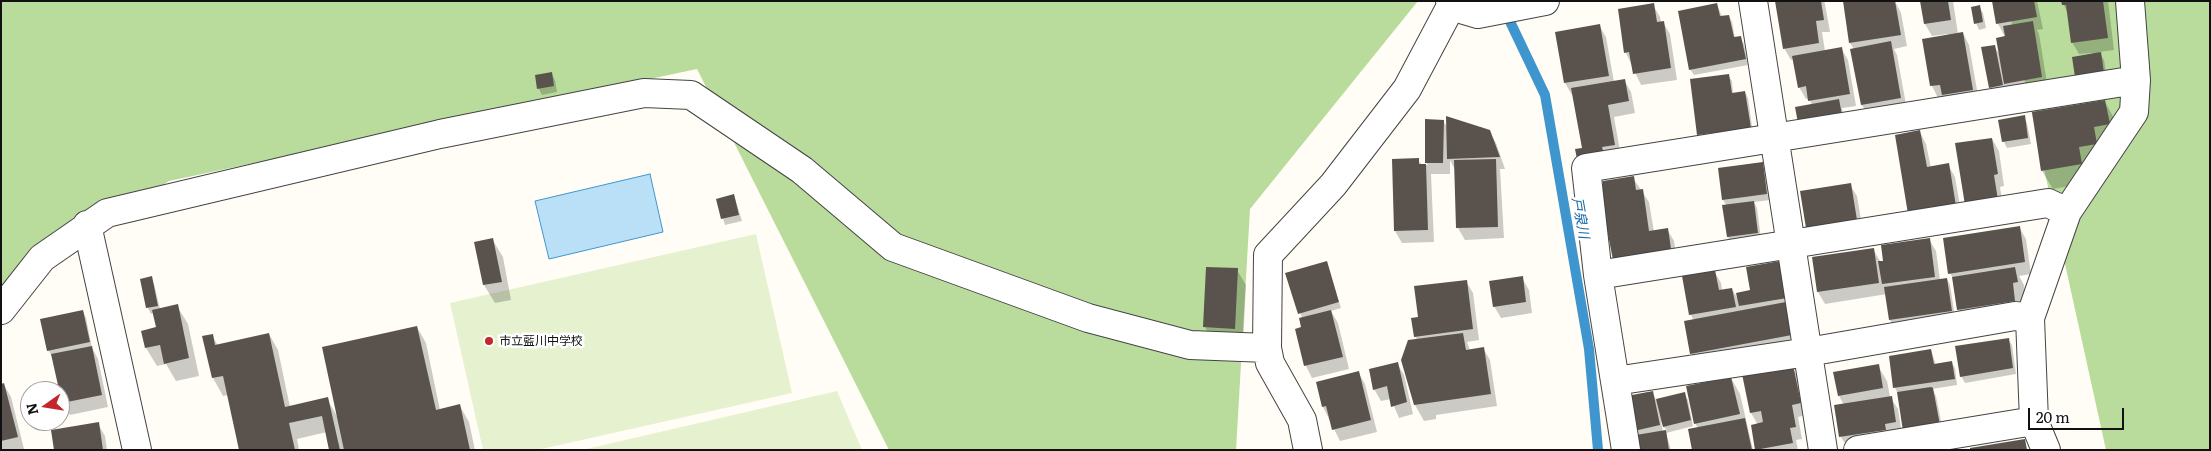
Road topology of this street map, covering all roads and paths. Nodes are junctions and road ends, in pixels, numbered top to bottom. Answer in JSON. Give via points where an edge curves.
{"nodes":[{"id":1,"x":1545,"y":1,"type":"edge"},
{"id":2,"x":1753,"y":1,"type":"edge"},
{"id":3,"x":2130,"y":1,"type":"edge"},
{"id":4,"x":1450,"y":4,"type":"edge"},
{"id":5,"x":2136,"y":80,"type":"junction"},
{"id":6,"x":1775,"y":137,"type":"junction"},
{"id":7,"x":2067,"y":212,"type":"junction"},
{"id":8,"x":87,"y":225,"type":"junction"},
{"id":9,"x":1791,"y":243,"type":"junction"},
{"id":10,"x":1598,"y":275,"type":"junction"},
{"id":11,"x":1,"y":310,"type":"edge"},
{"id":12,"x":2030,"y":318,"type":"junction"},
{"id":13,"x":1267,"y":348,"type":"junction"},
{"id":14,"x":1808,"y":352,"type":"junction"},
{"id":15,"x":1615,"y":380,"type":"junction"},
{"id":16,"x":2034,"y":421,"type":"junction"},
{"id":17,"x":137,"y":450,"type":"edge"},
{"id":18,"x":1308,"y":450,"type":"edge"},
{"id":19,"x":1626,"y":450,"type":"edge"},
{"id":20,"x":1823,"y":450,"type":"edge"},
{"id":21,"x":1858,"y":450,"type":"edge"},
{"id":22,"x":2046,"y":450,"type":"edge"}],
"edges":[{"from":1,"to":4,"type":"street","via":[[1478,14]]},
{"from":2,"to":6,"type":"street"},
{"from":3,"to":5,"type":"street"},
{"from":4,"to":13,"type":"street","via":[[1407,89],[1333,185],[1268,255]]},
{"from":5,"to":6,"type":"street"},
{"from":5,"to":7,"type":"street","via":[[2134,112]]},
{"from":6,"to":9,"type":"street"},
{"from":6,"to":10,"type":"street","via":[[1586,168]]},
{"from":7,"to":9,"type":"street","via":[[2048,203]]},
{"from":7,"to":12,"type":"street"},
{"from":8,"to":11,"type":"street","via":[[42,258]]},
{"from":8,"to":13,"type":"street","via":[[107,213],[440,134],[644,93],[691,94],[802,170],[893,247],[1106,323],[1190,345]]},
{"from":8,"to":17,"type":"street"},
{"from":9,"to":10,"type":"street"},
{"from":9,"to":14,"type":"street"},
{"from":10,"to":15,"type":"street"},
{"from":12,"to":14,"type":"street","via":[[2015,316]]},
{"from":12,"to":16,"type":"street"},
{"from":13,"to":18,"type":"street","via":[[1270,363],[1302,420]]},
{"from":14,"to":15,"type":"street"},
{"from":14,"to":20,"type":"street"},
{"from":15,"to":19,"type":"street"},
{"from":16,"to":21,"type":"street"},
{"from":16,"to":22,"type":"street"}]}
